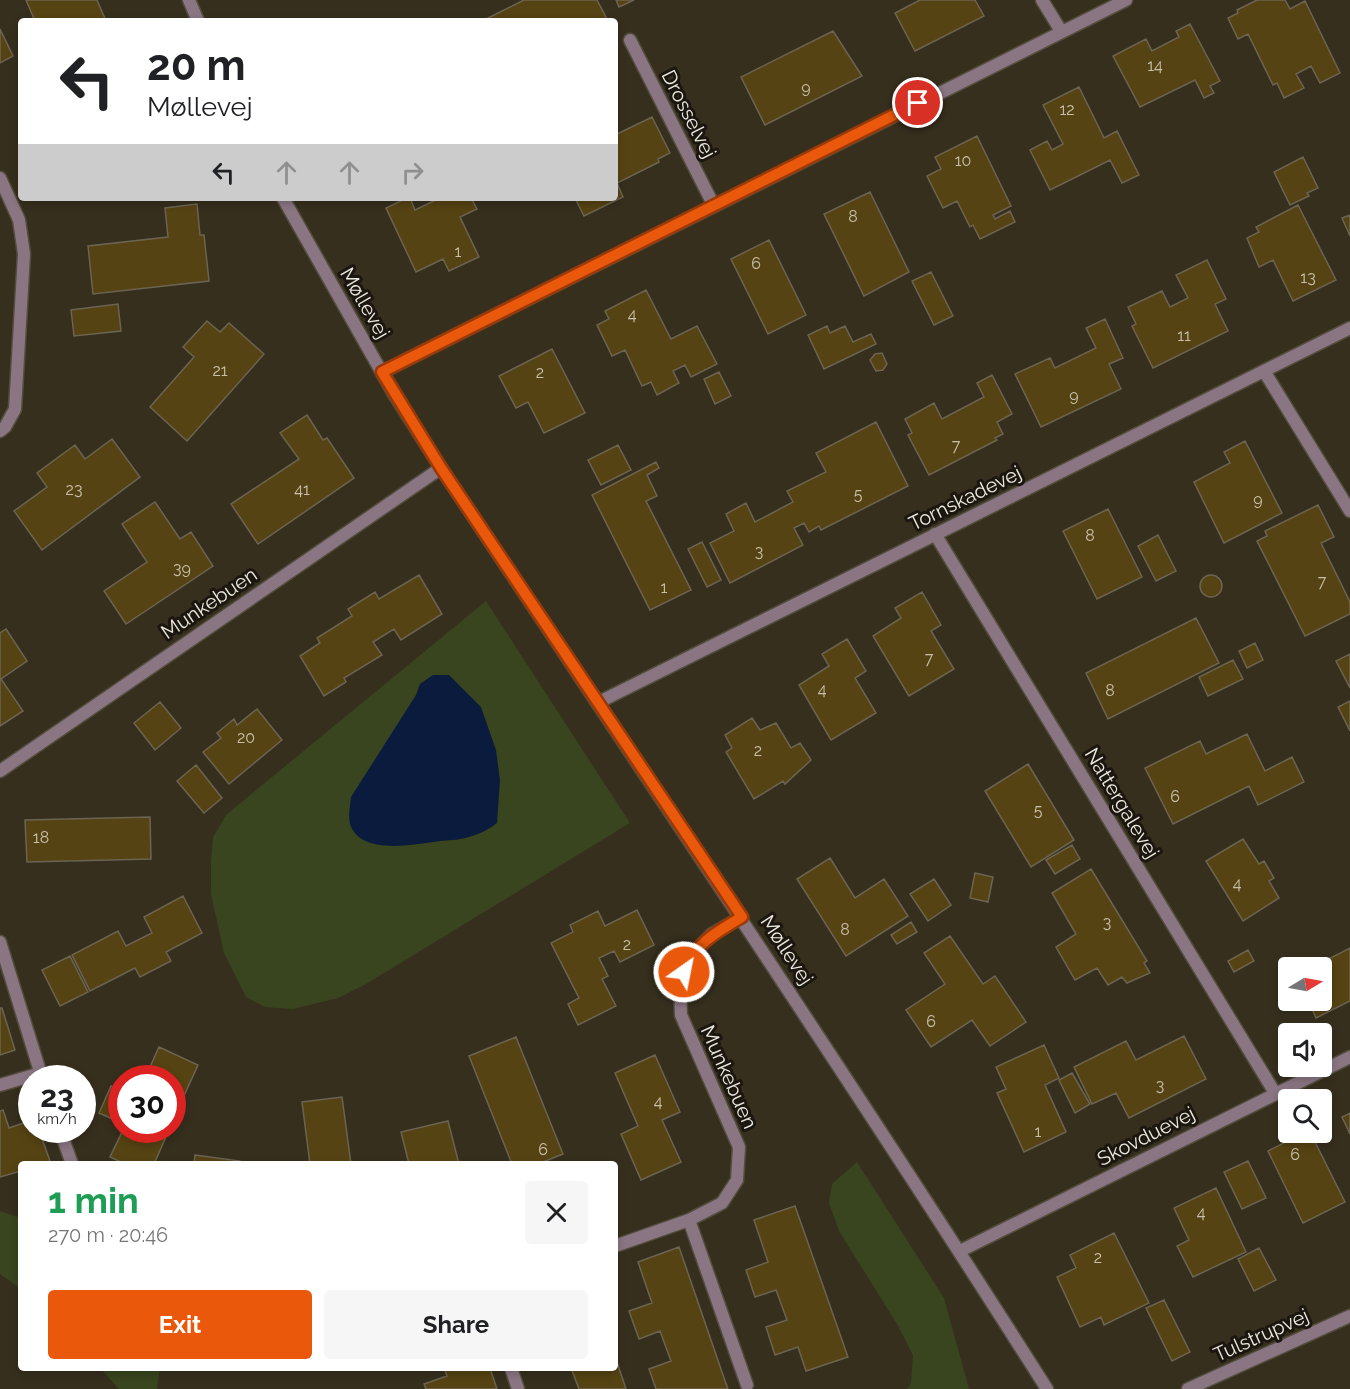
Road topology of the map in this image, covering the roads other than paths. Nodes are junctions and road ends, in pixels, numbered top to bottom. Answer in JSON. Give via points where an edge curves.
{"nodes":[{"id":1,"x":189,"y":0,"type":"edge"},
{"id":2,"x":1042,"y":0,"type":"edge"},
{"id":3,"x":1126,"y":0,"type":"edge"},
{"id":4,"x":197,"y":18,"type":"edge"},
{"id":5,"x":1061,"y":31,"type":"junction"},
{"id":6,"x":630,"y":40,"type":"dead end"},
{"id":7,"x":0,"y":178,"type":"edge"},
{"id":8,"x":285,"y":201,"type":"edge"},
{"id":9,"x":714,"y":206,"type":"junction"},
{"id":10,"x":1350,"y":328,"type":"edge"},
{"id":11,"x":1264,"y":371,"type":"junction"},
{"id":12,"x":382,"y":372,"type":"junction"},
{"id":13,"x":0,"y":432,"type":"edge"},
{"id":14,"x":441,"y":468,"type":"junction"},
{"id":15,"x":1350,"y":511,"type":"edge"},
{"id":16,"x":935,"y":534,"type":"junction"},
{"id":17,"x":597,"y":703,"type":"junction"},
{"id":18,"x":0,"y":771,"type":"edge"},
{"id":19,"x":742,"y":917,"type":"junction"},
{"id":20,"x":0,"y":942,"type":"edge"},
{"id":21,"x":1350,"y":1057,"type":"edge"},
{"id":22,"x":39,"y":1065,"type":"edge"},
{"id":23,"x":18,"y":1081,"type":"edge"},
{"id":24,"x":0,"y":1085,"type":"edge"},
{"id":25,"x":1275,"y":1093,"type":"junction"},
{"id":26,"x":65,"y":1143,"type":"edge"},
{"id":27,"x":71,"y":1161,"type":"edge"},
{"id":28,"x":689,"y":1220,"type":"junction"},
{"id":29,"x":618,"y":1245,"type":"edge"},
{"id":30,"x":960,"y":1251,"type":"junction"},
{"id":31,"x":1350,"y":1316,"type":"edge"},
{"id":32,"x":512,"y":1371,"type":"edge"},
{"id":33,"x":747,"y":1385,"type":"dead end"},
{"id":34,"x":518,"y":1389,"type":"edge"},
{"id":35,"x":1047,"y":1389,"type":"edge"},
{"id":36,"x":1188,"y":1389,"type":"edge"}],
"edges":[{"from":1,"to":4,"type":"street"},
{"from":2,"to":5,"type":"street"},
{"from":3,"to":5,"type":"street"},
{"from":5,"to":9,"type":"street"},
{"from":6,"to":9,"type":"street","name":"Drosselvej"},
{"from":7,"to":13,"type":"street","via":[[19,220],[24,254],[15,409]]},
{"from":8,"to":12,"type":"street","name":"Møllevej"},
{"from":9,"to":12,"type":"street"},
{"from":10,"to":11,"type":"street","name":"Tornskadevej"},
{"from":11,"to":15,"type":"street"},
{"from":11,"to":16,"type":"street","name":"Tornskadevej"},
{"from":12,"to":14,"type":"street","name":"Møllevej"},
{"from":14,"to":17,"type":"street","name":"Møllevej"},
{"from":14,"to":18,"type":"street","name":"Munkebuen"},
{"from":16,"to":17,"type":"street","name":"Tornskadevej"},
{"from":16,"to":25,"type":"street","name":"Nattergalevej"},
{"from":17,"to":19,"type":"street","name":"Møllevej"},
{"from":19,"to":28,"type":"street","name":"Munkebuen","via":[[712,934],[689,958],[680,985],[681,1015],[739,1147],[737,1180],[722,1203]]},
{"from":19,"to":30,"type":"street","name":"Møllevej"},
{"from":20,"to":22,"type":"street"},
{"from":21,"to":25,"type":"street","name":"Skovduevej"},
{"from":23,"to":24,"type":"street"},
{"from":25,"to":30,"type":"street","name":"Skovduevej"},
{"from":26,"to":27,"type":"street"},
{"from":28,"to":29,"type":"street","name":"Munkebuen"},
{"from":28,"to":33,"type":"street"},
{"from":30,"to":35,"type":"street","name":"Møllevej"},
{"from":31,"to":36,"type":"street","name":"Tulstrupvej"},
{"from":32,"to":34,"type":"street"}]}
